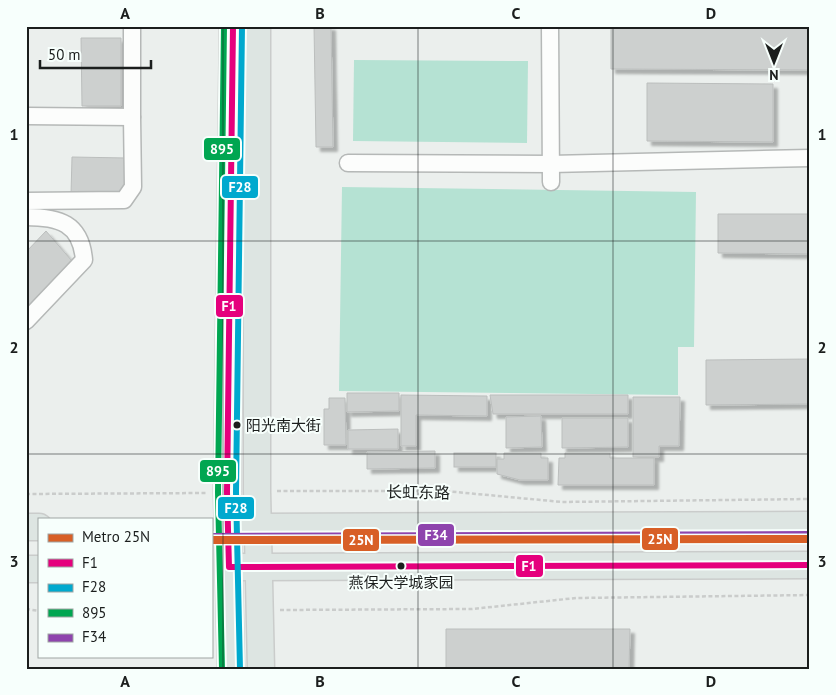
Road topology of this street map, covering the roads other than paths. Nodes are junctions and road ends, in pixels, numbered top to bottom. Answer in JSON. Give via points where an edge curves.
{"nodes":[{"id":1,"x":132,"y":26,"type":"edge"},
{"id":2,"x":233,"y":26,"type":"edge"},
{"id":3,"x":257,"y":26,"type":"edge"},
{"id":4,"x":550,"y":26,"type":"edge"},
{"id":5,"x":26,"y":116,"type":"edge"},
{"id":6,"x":132,"y":117,"type":"junction"},
{"id":7,"x":810,"y":158,"type":"edge"},
{"id":8,"x":348,"y":163,"type":"dead end"},
{"id":9,"x":551,"y":164,"type":"junction"},
{"id":10,"x":551,"y":182,"type":"dead end"},
{"id":11,"x":26,"y":201,"type":"edge"},
{"id":12,"x":26,"y":217,"type":"edge"},
{"id":13,"x":26,"y":321,"type":"edge"},
{"id":14,"x":810,"y":525,"type":"edge"},
{"id":15,"x":219,"y":527,"type":"edge"},
{"id":16,"x":258,"y":527,"type":"junction"},
{"id":17,"x":810,"y":565,"type":"edge"},
{"id":18,"x":220,"y":567,"type":"edge"},
{"id":19,"x":260,"y":567,"type":"junction"},
{"id":20,"x":231,"y":669,"type":"edge"},
{"id":21,"x":261,"y":669,"type":"edge"}],
"edges":[{"from":1,"to":6,"type":"street"},
{"from":2,"to":15,"type":"main road","via":[[227,492]]},
{"from":3,"to":16,"type":"main road"},
{"from":4,"to":9,"type":"street"},
{"from":5,"to":6,"type":"street"},
{"from":6,"to":11,"type":"street","via":[[133,187],[124,200]]},
{"from":7,"to":9,"type":"street"},
{"from":8,"to":9,"type":"street"},
{"from":9,"to":10,"type":"street"},
{"from":12,"to":13,"type":"street","via":[[49,217],[62,221],[83,244],[84,260]]},
{"from":14,"to":16,"type":"main road"},
{"from":15,"to":16,"type":"main road"},
{"from":15,"to":18,"type":"main road"},
{"from":16,"to":19,"type":"main road"},
{"from":17,"to":19,"type":"main road"},
{"from":18,"to":19,"type":"main road"},
{"from":18,"to":20,"type":"main road"},
{"from":19,"to":21,"type":"main road"}]}
